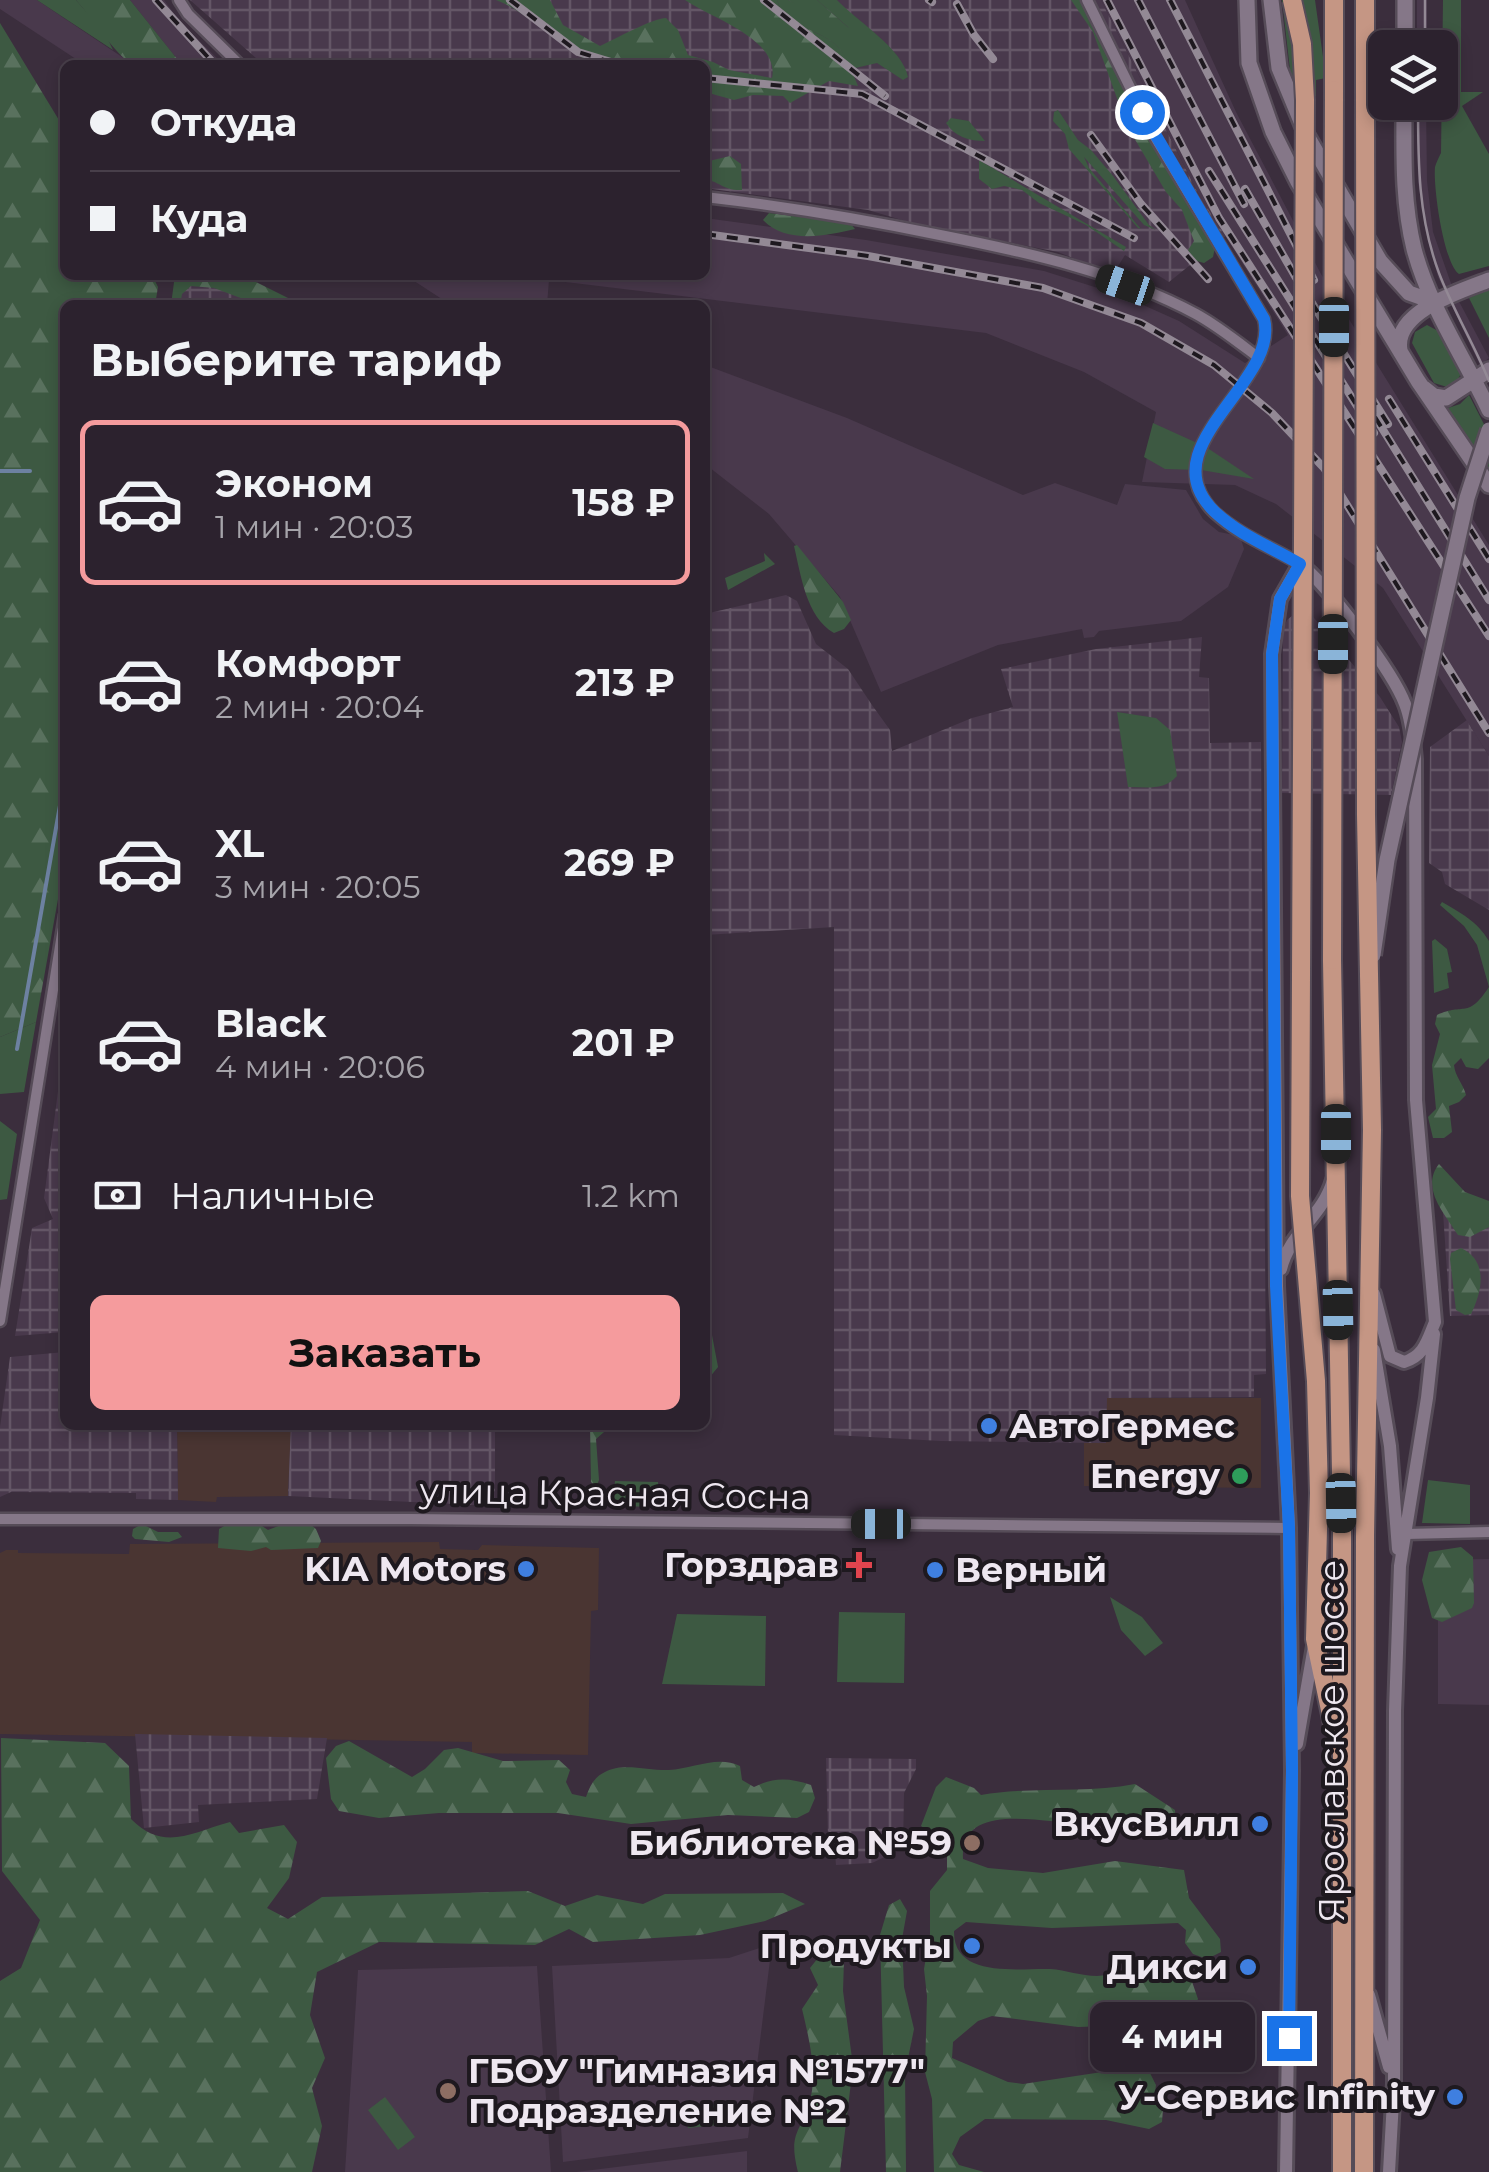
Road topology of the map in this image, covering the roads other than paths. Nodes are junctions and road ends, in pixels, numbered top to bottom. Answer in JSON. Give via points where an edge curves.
{"nodes":[{"id":1,"x":179,"y":0,"type":"edge"},
{"id":2,"x":1087,"y":0,"type":"edge"},
{"id":3,"x":1247,"y":0,"type":"edge"},
{"id":4,"x":1271,"y":0,"type":"edge"},
{"id":5,"x":1292,"y":0,"type":"edge"},
{"id":6,"x":1334,"y":0,"type":"edge"},
{"id":7,"x":1365,"y":0,"type":"edge"},
{"id":8,"x":1405,"y":0,"type":"edge"},
{"id":9,"x":1405,"y":30,"type":"edge"},
{"id":10,"x":235,"y":60,"type":"edge"},
{"id":11,"x":1404,"y":120,"type":"edge"},
{"id":12,"x":710,"y":198,"type":"edge"},
{"id":13,"x":1489,"y":280,"type":"edge"},
{"id":14,"x":1434,"y":302,"type":"junction"},
{"id":15,"x":1400,"y":350,"type":"junction"},
{"id":16,"x":1259,"y":358,"type":"junction"},
{"id":17,"x":1489,"y":370,"type":"edge"},
{"id":18,"x":1474,"y":379,"type":"junction"},
{"id":19,"x":1418,"y":381,"type":"junction"},
{"id":20,"x":1489,"y":410,"type":"edge"},
{"id":21,"x":1489,"y":430,"type":"edge"},
{"id":22,"x":1489,"y":484,"type":"edge"},
{"id":23,"x":1294,"y":560,"type":"junction"},
{"id":24,"x":60,"y":946,"type":"edge"},
{"id":25,"x":1369,"y":974,"type":"junction"},
{"id":26,"x":1336,"y":1168,"type":"junction"},
{"id":27,"x":1370,"y":1277,"type":"junction"},
{"id":28,"x":1276,"y":1286,"type":"junction"},
{"id":29,"x":1368,"y":1314,"type":"junction"},
{"id":30,"x":0,"y":1320,"type":"edge"},
{"id":31,"x":1434,"y":1322,"type":"junction"},
{"id":32,"x":0,"y":1519,"type":"edge"},
{"id":33,"x":1289,"y":1528,"type":"junction"},
{"id":34,"x":1489,"y":1532,"type":"edge"},
{"id":35,"x":1406,"y":1534,"type":"junction"},
{"id":36,"x":1400,"y":1566,"type":"junction"},
{"id":37,"x":1315,"y":1640,"type":"junction"},
{"id":38,"x":1342,"y":1768,"type":"junction"},
{"id":39,"x":1292,"y":1771,"type":"junction"},
{"id":40,"x":1363,"y":1976,"type":"junction"},
{"id":41,"x":1394,"y":2084,"type":"junction"},
{"id":42,"x":1286,"y":2171,"type":"edge"},
{"id":43,"x":1342,"y":2172,"type":"edge"},
{"id":44,"x":1364,"y":2172,"type":"edge"},
{"id":45,"x":1389,"y":2172,"type":"edge"}],
"edges":[{"from":1,"to":10,"type":"street"},
{"from":2,"to":16,"type":"street","via":[[1152,132],[1264,319]]},
{"from":3,"to":15,"type":"main road","via":[[1249,63],[1273,132]]},
{"from":4,"to":14,"type":"main road","via":[[1279,68],[1308,136],[1380,261],[1409,292]]},
{"from":5,"to":37,"type":"main road","bridge":true,"via":[[1304,100],[1300,1196],[1316,1380]]},
{"from":6,"to":26,"type":"main road","name":"Ярославское шоссе","bridge":true},
{"from":7,"to":25,"type":"main road","name":"Ярославское шоссе","bridge":true},
{"from":8,"to":9,"type":"main road"},
{"from":11,"to":14,"type":"main road","via":[[1407,211]]},
{"from":12,"to":16,"type":"street","via":[[856,218],[1054,261],[1198,315]]},
{"from":13,"to":14,"type":"main road"},
{"from":14,"to":15,"type":"main road","via":[[1404,326]]},
{"from":14,"to":18,"type":"main road"},
{"from":15,"to":19,"type":"main road"},
{"from":16,"to":23,"type":"street","via":[[1203,440],[1198,480],[1217,514]]},
{"from":17,"to":18,"type":"main road"},
{"from":18,"to":19,"type":"main road","via":[[1446,398]]},
{"from":18,"to":20,"type":"main road"},
{"from":19,"to":22,"type":"main road"},
{"from":21,"to":25,"type":"main road","bridge":true,"via":[[1438,628]]},
{"from":23,"to":28,"type":"street","via":[[1272,654]]},
{"from":23,"to":31,"type":"street","via":[[1317,578],[1388,671],[1412,734],[1416,1100]]},
{"from":24,"to":30,"type":"street"},
{"from":25,"to":27,"type":"main road","name":"Ярославское шоссе"},
{"from":26,"to":28,"type":"street","via":[[1319,1211],[1288,1246]]},
{"from":26,"to":38,"type":"main road","name":"Ярославское шоссе"},
{"from":27,"to":29,"type":"main road","name":"Ярославское шоссе"},
{"from":27,"to":31,"type":"street","via":[[1390,1356],[1416,1358]]},
{"from":28,"to":33,"type":"street"},
{"from":29,"to":36,"type":"street","via":[[1390,1446]]},
{"from":29,"to":40,"type":"main road","name":"Ярославское шоссе"},
{"from":31,"to":35,"type":"street"},
{"from":32,"to":33,"type":"street","name":"улица Красная Сосна"},
{"from":33,"to":39,"type":"street"},
{"from":34,"to":35,"type":"street"},
{"from":35,"to":36,"type":"street"},
{"from":36,"to":41,"type":"street"},
{"from":37,"to":38,"type":"main road"},
{"from":37,"to":39,"type":"street"},
{"from":38,"to":43,"type":"main road","name":"Ярославское шоссе"},
{"from":39,"to":42,"type":"street"},
{"from":40,"to":41,"type":"street"},
{"from":40,"to":44,"type":"main road","name":"Ярославское шоссе"},
{"from":41,"to":45,"type":"street"}]}
